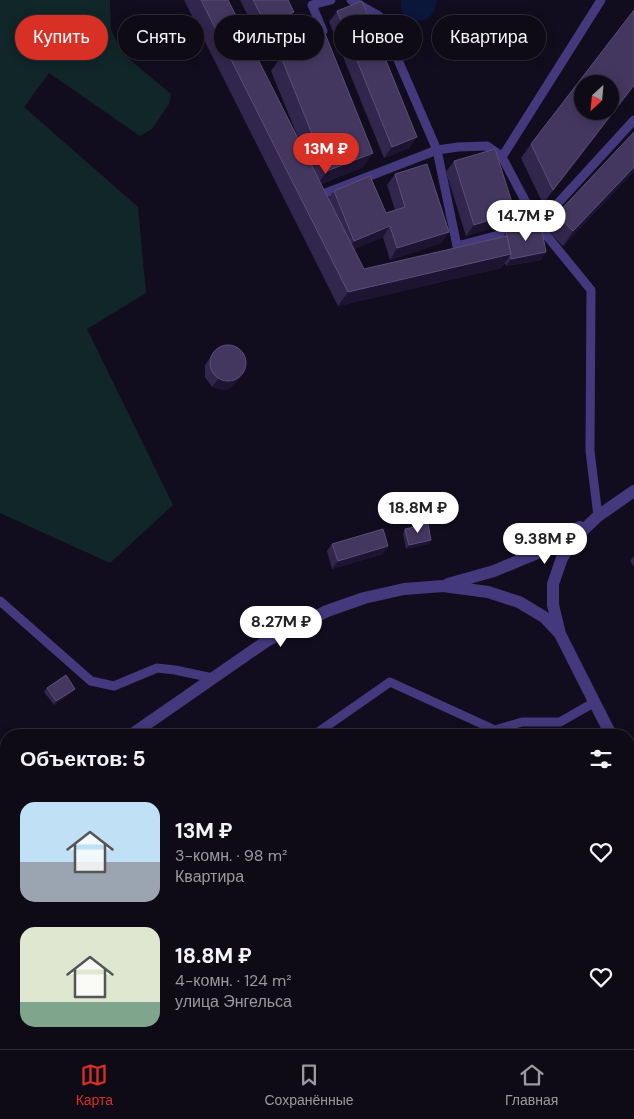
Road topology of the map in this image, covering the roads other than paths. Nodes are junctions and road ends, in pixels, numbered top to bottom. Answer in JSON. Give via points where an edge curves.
{"nodes":[{"id":1,"x":331,"y":0,"type":"edge"},
{"id":2,"x":351,"y":0,"type":"edge"},
{"id":3,"x":601,"y":0,"type":"edge"},
{"id":4,"x":311,"y":3,"type":"edge"},
{"id":5,"x":326,"y":40,"type":"edge"},
{"id":6,"x":634,"y":120,"type":"edge"},
{"id":7,"x":438,"y":150,"type":"junction"},
{"id":8,"x":502,"y":157,"type":"junction"},
{"id":9,"x":314,"y":187,"type":"edge"},
{"id":10,"x":538,"y":224,"type":"junction"},
{"id":11,"x":634,"y":491,"type":"edge"},
{"id":12,"x":598,"y":516,"type":"junction"},
{"id":13,"x":443,"y":586,"type":"junction"},
{"id":14,"x":0,"y":601,"type":"edge"},
{"id":15,"x":560,"y":634,"type":"junction"},
{"id":16,"x":213,"y":678,"type":"junction"},
{"id":17,"x":596,"y":702,"type":"junction"},
{"id":18,"x":140,"y":729,"type":"edge"},
{"id":19,"x":323,"y":729,"type":"edge"},
{"id":20,"x":493,"y":729,"type":"edge"},
{"id":21,"x":498,"y":729,"type":"edge"},
{"id":22,"x":608,"y":729,"type":"edge"}],
"edges":[{"from":1,"to":4,"type":"lane"},
{"from":2,"to":7,"type":"lane","via":[[379,16]]},
{"from":3,"to":8,"type":"lane"},
{"from":4,"to":5,"type":"lane"},
{"from":6,"to":10,"type":"lane"},
{"from":7,"to":8,"type":"lane","via":[[487,146]]},
{"from":7,"to":9,"type":"lane","via":[[321,200]]},
{"from":7,"to":10,"type":"lane","via":[[456,246]]},
{"from":8,"to":10,"type":"lane"},
{"from":10,"to":12,"type":"lane","via":[[591,290],[590,450]]},
{"from":11,"to":12,"type":"street"},
{"from":12,"to":13,"type":"street","via":[[535,554],[494,571]]},
{"from":12,"to":15,"type":"street","via":[[562,558],[553,584],[553,605]]},
{"from":13,"to":15,"type":"street","via":[[488,592],[519,602],[544,617]]},
{"from":13,"to":16,"type":"street","via":[[404,589],[327,611],[268,640]]},
{"from":14,"to":16,"type":"lane","via":[[91,681],[114,686],[157,668]]},
{"from":15,"to":17,"type":"street"},
{"from":16,"to":18,"type":"street"},
{"from":17,"to":21,"type":"lane","via":[[560,722],[522,722]]},
{"from":17,"to":22,"type":"street"},
{"from":19,"to":20,"type":"lane","via":[[390,682]]}]}
